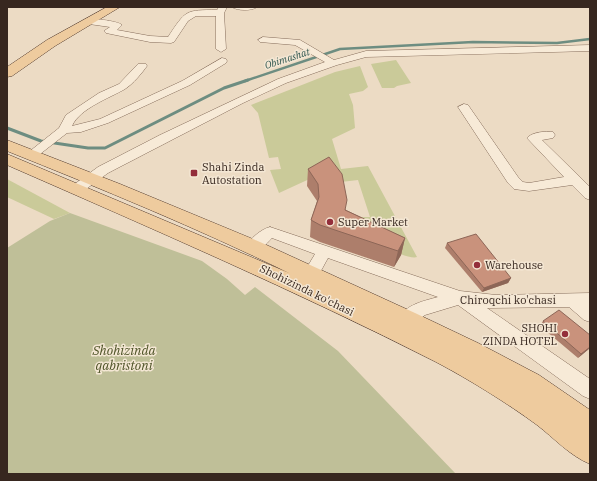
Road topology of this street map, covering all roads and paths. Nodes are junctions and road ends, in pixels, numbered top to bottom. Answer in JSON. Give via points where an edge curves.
{"nodes":[{"id":1,"x":104,"y":7,"type":"edge"},
{"id":2,"x":115,"y":7,"type":"edge"},
{"id":3,"x":236,"y":7,"type":"edge"},
{"id":4,"x":253,"y":7,"type":"edge"},
{"id":5,"x":222,"y":10,"type":"edge"},
{"id":6,"x":88,"y":21,"type":"junction"},
{"id":7,"x":263,"y":40,"type":"dead end"},
{"id":8,"x":590,"y":48,"type":"edge"},
{"id":9,"x":221,"y":49,"type":"dead end"},
{"id":10,"x":222,"y":61,"type":"dead end"},
{"id":11,"x":333,"y":63,"type":"junction"},
{"id":12,"x":7,"y":65,"type":"edge"},
{"id":13,"x":142,"y":66,"type":"dead end"},
{"id":14,"x":7,"y":73,"type":"edge"},
{"id":15,"x":464,"y":107,"type":"dead end"},
{"id":16,"x":62,"y":132,"type":"junction"},
{"id":17,"x":549,"y":134,"type":"dead end"},
{"id":18,"x":7,"y":145,"type":"edge"},
{"id":19,"x":37,"y":151,"type":"junction"},
{"id":20,"x":7,"y":159,"type":"edge"},
{"id":21,"x":573,"y":180,"type":"junction"},
{"id":22,"x":84,"y":184,"type":"junction"},
{"id":23,"x":590,"y":195,"type":"edge"},
{"id":24,"x":253,"y":247,"type":"junction"},
{"id":25,"x":325,"y":251,"type":"junction"},
{"id":26,"x":311,"y":274,"type":"junction"},
{"id":27,"x":460,"y":298,"type":"junction"},
{"id":28,"x":572,"y":300,"type":"junction"},
{"id":29,"x":590,"y":300,"type":"edge"},
{"id":30,"x":590,"y":315,"type":"edge"},
{"id":31,"x":407,"y":319,"type":"junction"},
{"id":32,"x":590,"y":390,"type":"edge"},
{"id":33,"x":590,"y":426,"type":"edge"},
{"id":34,"x":590,"y":451,"type":"edge"}],
"edges":[{"from":1,"to":12,"type":"main road"},
{"from":2,"to":6,"type":"main road"},
{"from":3,"to":4,"type":"street"},
{"from":5,"to":6,"type":"street","via":[[194,13],[185,19],[170,40],[109,31],[118,25]]},
{"from":5,"to":9,"type":"street"},
{"from":6,"to":14,"type":"main road"},
{"from":7,"to":11,"type":"street","via":[[297,42]]},
{"from":8,"to":11,"type":"street","via":[[366,54]]},
{"from":10,"to":16,"type":"street","via":[[186,83],[104,121]]},
{"from":11,"to":22,"type":"street","via":[[282,81],[177,131],[103,170]]},
{"from":13,"to":16,"type":"street","via":[[123,86],[97,98],[70,116]]},
{"from":15,"to":21,"type":"street","via":[[519,186],[529,187]]},
{"from":16,"to":19,"type":"street"},
{"from":17,"to":21,"type":"street","via":[[533,138]]},
{"from":18,"to":19,"type":"main road","name":"Shohizinda ko'chasi"},
{"from":19,"to":22,"type":"main road","name":"Shohizinda ko'chasi"},
{"from":20,"to":22,"type":"main road","name":"Shohizinda ko'chasi"},
{"from":21,"to":23,"type":"street"},
{"from":22,"to":24,"type":"main road","name":"Shohizinda ko'chasi","via":[[114,188]]},
{"from":22,"to":34,"type":"main road","name":"Shohizinda ko'chasi","via":[[446,356],[521,399]]},
{"from":24,"to":25,"type":"street","via":[[270,232]]},
{"from":24,"to":26,"type":"main road","name":"Shohizinda ko'chasi"},
{"from":25,"to":26,"type":"street"},
{"from":25,"to":27,"type":"street"},
{"from":26,"to":31,"type":"main road","name":"Shohizinda ko'chasi"},
{"from":27,"to":28,"type":"street","name":"Chiroqchi ko'chasi","via":[[496,302]]},
{"from":27,"to":31,"type":"street","name":"Chiroqchi ko'chasi","via":[[420,309]]},
{"from":27,"to":32,"type":"street"},
{"from":28,"to":29,"type":"street","name":"Chiroqchi ko'chasi"},
{"from":28,"to":30,"type":"street"},
{"from":31,"to":33,"type":"main road","name":"Shohizinda ko'chasi","via":[[530,383],[560,402]]}]}
